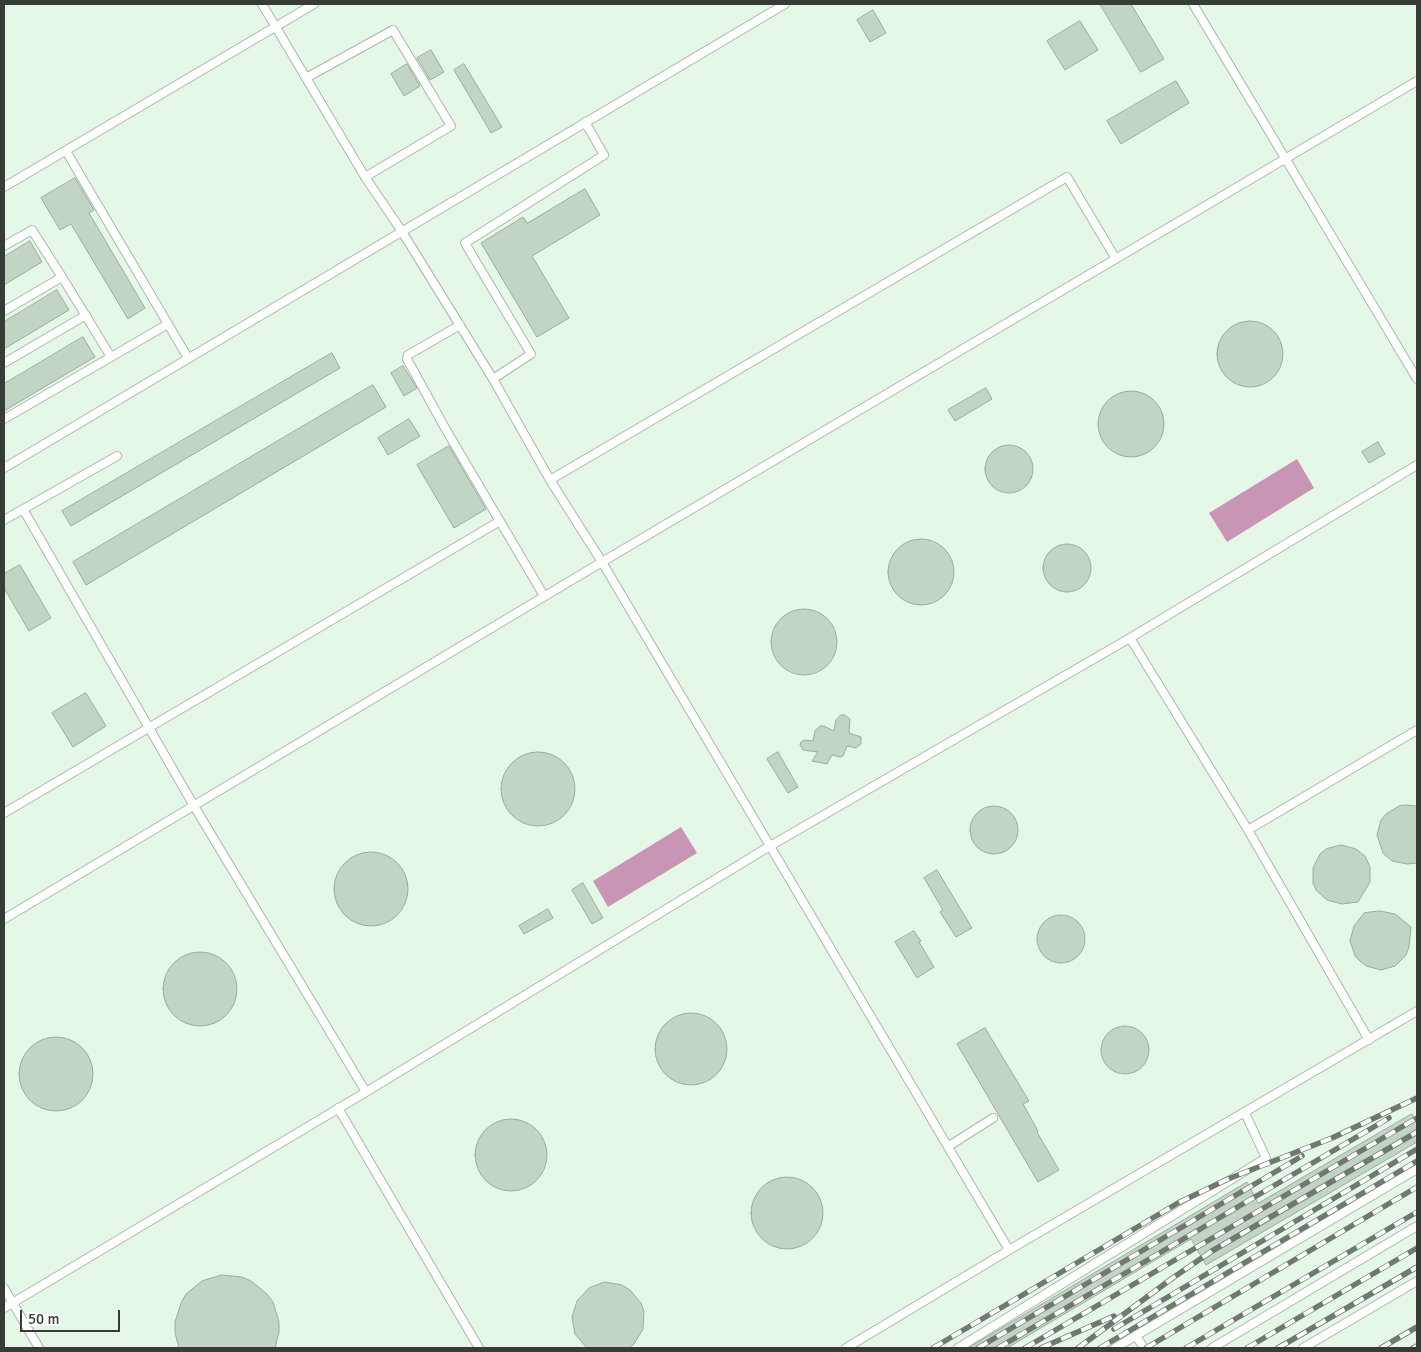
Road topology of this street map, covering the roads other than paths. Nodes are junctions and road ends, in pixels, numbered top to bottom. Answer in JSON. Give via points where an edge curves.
{"nodes":[{"id":1,"x":262,"y":4,"type":"edge"},
{"id":2,"x":314,"y":4,"type":"edge"},
{"id":3,"x":785,"y":4,"type":"edge"},
{"id":4,"x":1193,"y":4,"type":"edge"},
{"id":5,"x":275,"y":27,"type":"junction"},
{"id":6,"x":306,"y":78,"type":"junction"},
{"id":7,"x":1417,"y":80,"type":"edge"},
{"id":8,"x":585,"y":122,"type":"junction"},
{"id":9,"x":66,"y":151,"type":"junction"},
{"id":10,"x":1286,"y":159,"type":"junction"},
{"id":11,"x":365,"y":177,"type":"junction"},
{"id":12,"x":4,"y":187,"type":"edge"},
{"id":13,"x":402,"y":230,"type":"junction"},
{"id":14,"x":4,"y":246,"type":"edge"},
{"id":15,"x":1116,"y":260,"type":"junction"},
{"id":16,"x":62,"y":277,"type":"junction"},
{"id":17,"x":4,"y":311,"type":"edge"},
{"id":18,"x":86,"y":315,"type":"junction"},
{"id":19,"x":168,"y":324,"type":"junction"},
{"id":20,"x":460,"y":326,"type":"junction"},
{"id":21,"x":111,"y":357,"type":"junction"},
{"id":22,"x":188,"y":358,"type":"junction"},
{"id":23,"x":4,"y":363,"type":"edge"},
{"id":24,"x":492,"y":379,"type":"junction"},
{"id":25,"x":1417,"y":379,"type":"edge"},
{"id":26,"x":4,"y":419,"type":"edge"},
{"id":27,"x":117,"y":456,"type":"dead end"},
{"id":28,"x":1417,"y":466,"type":"edge"},
{"id":29,"x":4,"y":468,"type":"edge"},
{"id":30,"x":550,"y":480,"type":"junction"},
{"id":31,"x":23,"y":508,"type":"junction"},
{"id":32,"x":4,"y":520,"type":"edge"},
{"id":33,"x":500,"y":521,"type":"junction"},
{"id":34,"x":602,"y":562,"type":"junction"},
{"id":35,"x":544,"y":596,"type":"junction"},
{"id":36,"x":1130,"y":638,"type":"junction"},
{"id":37,"x":149,"y":728,"type":"junction"},
{"id":38,"x":1417,"y":730,"type":"edge"},
{"id":39,"x":194,"y":806,"type":"junction"},
{"id":40,"x":4,"y":813,"type":"edge"},
{"id":41,"x":1248,"y":830,"type":"junction"},
{"id":42,"x":770,"y":846,"type":"junction"},
{"id":43,"x":4,"y":919,"type":"edge"},
{"id":44,"x":1417,"y":1011,"type":"edge"},
{"id":45,"x":1369,"y":1040,"type":"junction"},
{"id":46,"x":366,"y":1092,"type":"junction"},
{"id":47,"x":338,"y":1108,"type":"junction"},
{"id":48,"x":1245,"y":1113,"type":"junction"},
{"id":49,"x":993,"y":1118,"type":"dead end"},
{"id":50,"x":949,"y":1146,"type":"junction"},
{"id":51,"x":1417,"y":1169,"type":"edge"},
{"id":52,"x":1417,"y":1226,"type":"edge"},
{"id":53,"x":1010,"y":1250,"type":"junction"},
{"id":54,"x":1417,"y":1281,"type":"edge"},
{"id":55,"x":4,"y":1288,"type":"edge"},
{"id":56,"x":12,"y":1302,"type":"junction"},
{"id":57,"x":4,"y":1308,"type":"edge"},
{"id":58,"x":1136,"y":1336,"type":"junction"},
{"id":59,"x":39,"y":1348,"type":"edge"},
{"id":60,"x":479,"y":1348,"type":"edge"},
{"id":61,"x":846,"y":1348,"type":"edge"},
{"id":62,"x":958,"y":1348,"type":"edge"},
{"id":63,"x":1115,"y":1348,"type":"edge"},
{"id":64,"x":1144,"y":1348,"type":"edge"},
{"id":65,"x":1212,"y":1348,"type":"edge"},
{"id":66,"x":1303,"y":1348,"type":"edge"}],
"edges":[{"from":1,"to":5,"type":"lane"},
{"from":2,"to":5,"type":"lane"},
{"from":3,"to":8,"type":"lane"},
{"from":4,"to":10,"type":"lane"},
{"from":5,"to":6,"type":"lane"},
{"from":5,"to":9,"type":"lane"},
{"from":6,"to":11,"type":"lane"},
{"from":6,"to":11,"type":"lane","via":[[393,30],[436,102],[450,126]]},
{"from":7,"to":10,"type":"lane"},
{"from":8,"to":13,"type":"lane"},
{"from":8,"to":24,"type":"lane","via":[[604,154],[465,243],[531,354]]},
{"from":9,"to":12,"type":"lane"},
{"from":9,"to":19,"type":"lane"},
{"from":10,"to":15,"type":"lane"},
{"from":10,"to":25,"type":"lane"},
{"from":11,"to":13,"type":"lane"},
{"from":13,"to":20,"type":"lane"},
{"from":13,"to":22,"type":"lane"},
{"from":14,"to":16,"type":"lane","via":[[32,230]]},
{"from":15,"to":30,"type":"lane","via":[[1067,177]]},
{"from":15,"to":34,"type":"lane"},
{"from":16,"to":17,"type":"lane"},
{"from":16,"to":18,"type":"lane"},
{"from":18,"to":21,"type":"lane"},
{"from":18,"to":23,"type":"lane"},
{"from":19,"to":21,"type":"lane"},
{"from":19,"to":22,"type":"lane"},
{"from":20,"to":24,"type":"lane"},
{"from":20,"to":33,"type":"lane","via":[[408,355],[407,359]]},
{"from":21,"to":26,"type":"lane"},
{"from":22,"to":29,"type":"lane"},
{"from":24,"to":30,"type":"lane"},
{"from":27,"to":31,"type":"lane"},
{"from":28,"to":36,"type":"lane"},
{"from":30,"to":34,"type":"lane"},
{"from":31,"to":32,"type":"lane"},
{"from":31,"to":37,"type":"lane"},
{"from":33,"to":35,"type":"lane"},
{"from":33,"to":37,"type":"lane"},
{"from":34,"to":35,"type":"lane"},
{"from":34,"to":42,"type":"lane"},
{"from":35,"to":39,"type":"lane"},
{"from":36,"to":41,"type":"lane"},
{"from":36,"to":42,"type":"lane"},
{"from":37,"to":39,"type":"lane"},
{"from":37,"to":40,"type":"lane"},
{"from":38,"to":41,"type":"lane"},
{"from":39,"to":43,"type":"lane"},
{"from":39,"to":46,"type":"lane"},
{"from":41,"to":45,"type":"lane"},
{"from":42,"to":46,"type":"lane"},
{"from":42,"to":50,"type":"lane"},
{"from":44,"to":45,"type":"lane"},
{"from":45,"to":48,"type":"lane"},
{"from":46,"to":47,"type":"lane"},
{"from":47,"to":56,"type":"lane"},
{"from":47,"to":60,"type":"lane"},
{"from":48,"to":53,"type":"lane"},
{"from":48,"to":62,"type":"lane","via":[[1266,1158]]},
{"from":49,"to":50,"type":"lane"},
{"from":50,"to":53,"type":"lane"},
{"from":51,"to":58,"type":"lane"},
{"from":52,"to":65,"type":"lane"},
{"from":53,"to":61,"type":"lane"},
{"from":54,"to":66,"type":"lane"},
{"from":55,"to":56,"type":"lane"},
{"from":56,"to":57,"type":"lane"},
{"from":56,"to":59,"type":"lane"},
{"from":58,"to":63,"type":"lane"},
{"from":58,"to":64,"type":"lane"}]}
